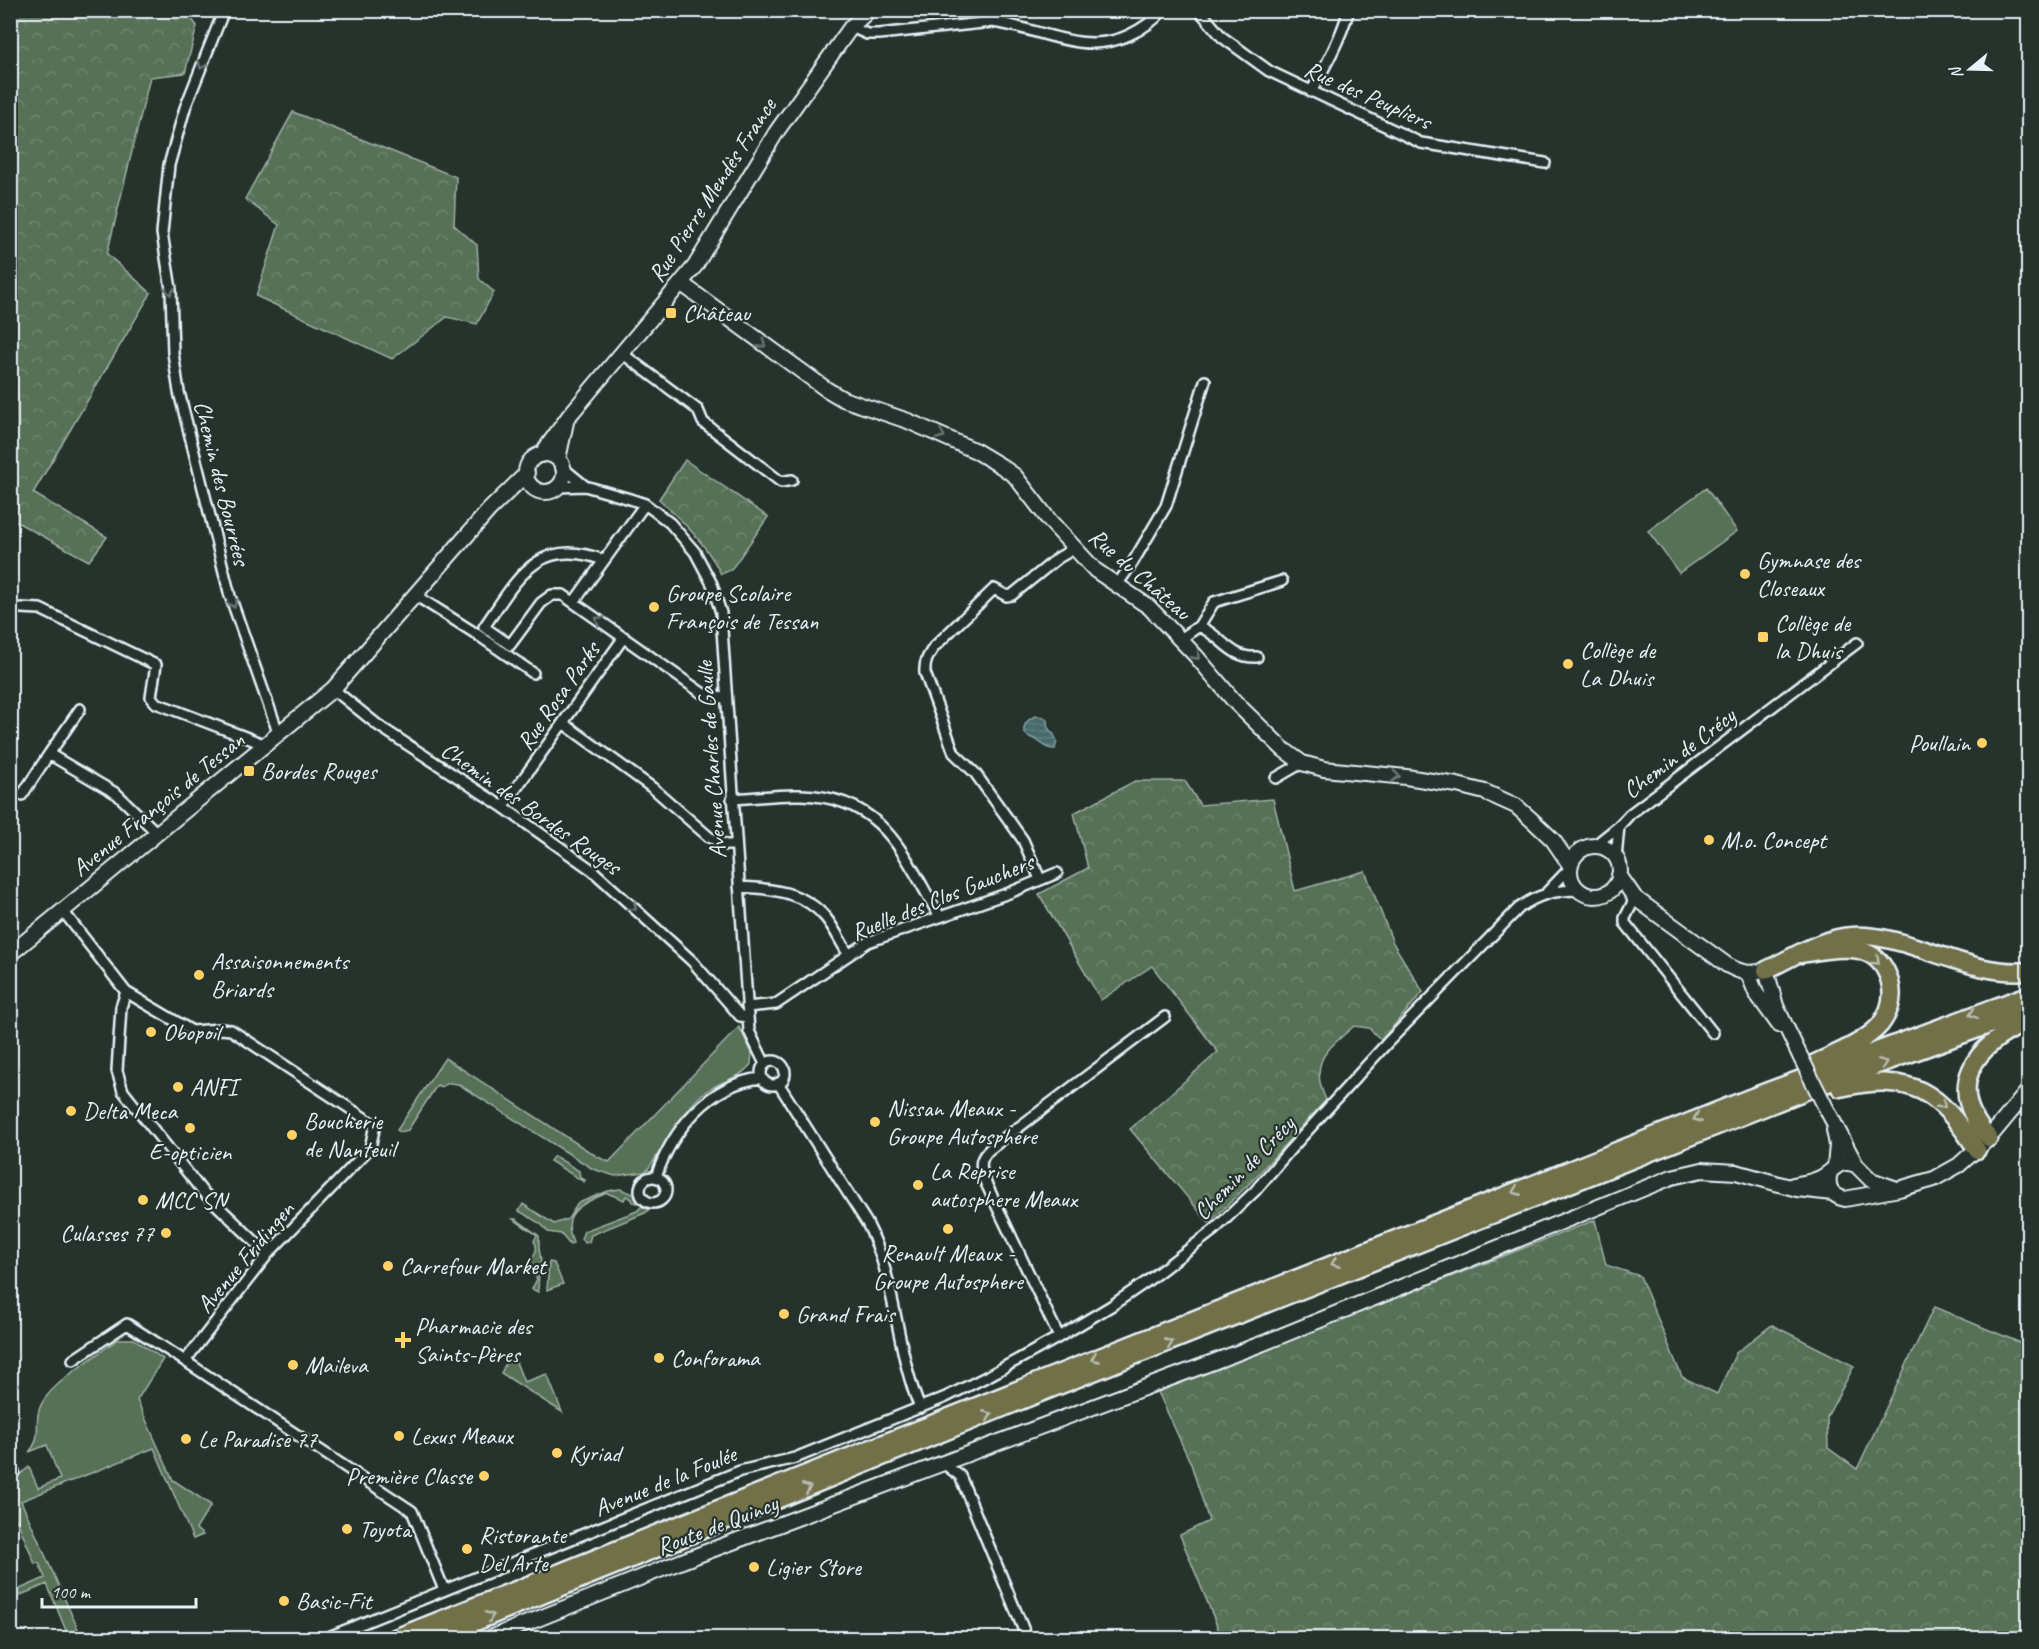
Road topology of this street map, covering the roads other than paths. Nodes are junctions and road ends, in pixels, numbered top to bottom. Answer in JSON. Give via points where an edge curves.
{"nodes":[{"id":1,"x":224,"y":10,"type":"edge"},
{"id":2,"x":869,"y":10,"type":"edge"},
{"id":3,"x":1163,"y":10,"type":"edge"},
{"id":4,"x":1199,"y":10,"type":"edge"},
{"id":5,"x":1349,"y":10,"type":"edge"},
{"id":6,"x":851,"y":27,"type":"junction"},
{"id":7,"x":1311,"y":92,"type":"junction"},
{"id":8,"x":1545,"y":163,"type":"dead end"},
{"id":9,"x":682,"y":284,"type":"junction"},
{"id":10,"x":623,"y":354,"type":"junction"},
{"id":11,"x":1205,"y":381,"type":"dead end"},
{"id":12,"x":566,"y":420,"type":"junction"},
{"id":13,"x":541,"y":455,"type":"junction"},
{"id":14,"x":560,"y":464,"type":"junction"},
{"id":15,"x":527,"y":473,"type":"junction"},
{"id":16,"x":792,"y":480,"type":"dead end"},
{"id":17,"x":585,"y":486,"type":"junction"},
{"id":18,"x":558,"y":487,"type":"junction"},
{"id":19,"x":536,"y":489,"type":"junction"},
{"id":20,"x":645,"y":504,"type":"junction"},
{"id":21,"x":489,"y":510,"type":"junction"},
{"id":22,"x":1075,"y":548,"type":"junction"},
{"id":23,"x":603,"y":560,"type":"junction"},
{"id":24,"x":1282,"y":581,"type":"dead end"},
{"id":25,"x":1117,"y":585,"type":"junction"},
{"id":26,"x":415,"y":595,"type":"junction"},
{"id":27,"x":574,"y":602,"type":"junction"},
{"id":28,"x":21,"y":608,"type":"dead end"},
{"id":29,"x":1198,"y":626,"type":"junction"},
{"id":30,"x":624,"y":637,"type":"junction"},
{"id":31,"x":1181,"y":639,"type":"junction"},
{"id":32,"x":1857,"y":643,"type":"dead end"},
{"id":33,"x":1257,"y":657,"type":"dead end"},
{"id":34,"x":532,"y":674,"type":"dead end"},
{"id":35,"x":333,"y":689,"type":"junction"},
{"id":36,"x":726,"y":699,"type":"junction"},
{"id":37,"x":80,"y":709,"type":"dead end"},
{"id":38,"x":563,"y":723,"type":"junction"},
{"id":39,"x":279,"y":735,"type":"junction"},
{"id":40,"x":266,"y":745,"type":"junction"},
{"id":41,"x":49,"y":754,"type":"junction"},
{"id":42,"x":1302,"y":763,"type":"junction"},
{"id":43,"x":1276,"y":778,"type":"dead end"},
{"id":44,"x":22,"y":795,"type":"dead end"},
{"id":45,"x":732,"y":800,"type":"junction"},
{"id":46,"x":503,"y":807,"type":"junction"},
{"id":47,"x":1619,"y":826,"type":"junction"},
{"id":48,"x":158,"y":834,"type":"junction"},
{"id":49,"x":736,"y":845,"type":"junction"},
{"id":50,"x":1594,"y":846,"type":"junction"},
{"id":51,"x":1616,"y":858,"type":"junction"},
{"id":52,"x":1570,"y":867,"type":"junction"},
{"id":53,"x":1057,"y":873,"type":"dead end"},
{"id":54,"x":1619,"y":875,"type":"junction"},
{"id":55,"x":1040,"y":879,"type":"junction"},
{"id":56,"x":739,"y":887,"type":"junction"},
{"id":57,"x":1580,"y":890,"type":"junction"},
{"id":58,"x":1547,"y":892,"type":"junction"},
{"id":59,"x":1605,"y":893,"type":"junction"},
{"id":60,"x":1635,"y":898,"type":"junction"},
{"id":61,"x":63,"y":911,"type":"junction"},
{"id":62,"x":940,"y":917,"type":"junction"},
{"id":63,"x":10,"y":954,"type":"edge"},
{"id":64,"x":1801,"y":954,"type":"junction"},
{"id":65,"x":849,"y":955,"type":"junction"},
{"id":66,"x":1766,"y":970,"type":"junction"},
{"id":67,"x":2028,"y":971,"type":"edge"},
{"id":68,"x":1748,"y":974,"type":"junction"},
{"id":69,"x":126,"y":992,"type":"junction"},
{"id":70,"x":2028,"y":995,"type":"edge"},
{"id":71,"x":2028,"y":1011,"type":"edge"},
{"id":72,"x":748,"y":1012,"type":"junction"},
{"id":73,"x":1165,"y":1017,"type":"dead end"},
{"id":74,"x":2028,"y":1022,"type":"edge"},
{"id":75,"x":1713,"y":1033,"type":"dead end"},
{"id":76,"x":1790,"y":1038,"type":"junction"},
{"id":77,"x":765,"y":1064,"type":"junction"},
{"id":78,"x":762,"y":1077,"type":"junction"},
{"id":79,"x":778,"y":1083,"type":"junction"},
{"id":80,"x":1808,"y":1090,"type":"junction"},
{"id":81,"x":2028,"y":1091,"type":"edge"},
{"id":82,"x":1752,"y":1097,"type":"junction"},
{"id":83,"x":1832,"y":1119,"type":"junction"},
{"id":84,"x":1983,"y":1144,"type":"junction"},
{"id":85,"x":1859,"y":1169,"type":"junction"},
{"id":86,"x":1832,"y":1170,"type":"junction"},
{"id":87,"x":656,"y":1177,"type":"dead end"},
{"id":88,"x":1782,"y":1184,"type":"junction"},
{"id":89,"x":1899,"y":1189,"type":"junction"},
{"id":90,"x":1833,"y":1193,"type":"junction"},
{"id":91,"x":1856,"y":1196,"type":"junction"},
{"id":92,"x":268,"y":1254,"type":"junction"},
{"id":93,"x":1059,"y":1336,"type":"junction"},
{"id":94,"x":73,"y":1360,"type":"dead end"},
{"id":95,"x":185,"y":1361,"type":"junction"},
{"id":96,"x":920,"y":1408,"type":"junction"},
{"id":97,"x":961,"y":1456,"type":"junction"},
{"id":98,"x":944,"y":1463,"type":"junction"},
{"id":99,"x":960,"y":1476,"type":"junction"},
{"id":100,"x":444,"y":1590,"type":"junction"},
{"id":101,"x":326,"y":1638,"type":"edge"},
{"id":102,"x":395,"y":1638,"type":"edge"},
{"id":103,"x":436,"y":1638,"type":"edge"},
{"id":104,"x":490,"y":1638,"type":"edge"},
{"id":105,"x":1027,"y":1638,"type":"edge"}],
"edges":[{"from":1,"to":39,"type":"street","name":"Chemin des Bourrées","one_way":true,"via":[[182,119],[169,165],[162,233],[179,392],[230,596]]},
{"from":2,"to":6,"type":"street","name":"Rue Pierre Mendès France"},
{"from":3,"to":6,"type":"street","via":[[1143,28],[1104,44],[1079,44],[992,22],[879,34]]},
{"from":4,"to":7,"type":"street","name":"Rue des Peupliers","via":[[1222,37],[1269,71]]},
{"from":5,"to":7,"type":"street"},
{"from":6,"to":9,"type":"street","name":"Rue Pierre Mendès France","via":[[777,131]]},
{"from":7,"to":8,"type":"street","name":"Rue des Peupliers","via":[[1421,143]]},
{"from":9,"to":10,"type":"street","name":"Rue Pierre Mendès France"},
{"from":9,"to":22,"type":"street","name":"Rue du Château","one_way":true,"via":[[843,399],[920,426],[1002,466],[1015,476]]},
{"from":10,"to":12,"type":"street","name":"Rue Pierre Mendès France"},
{"from":10,"to":16,"type":"street","via":[[698,410],[703,422],[781,482]]},
{"from":11,"to":25,"type":"street","via":[[1166,506]]},
{"from":12,"to":13,"type":"street","name":"Rue Pierre Mendès France"},
{"from":12,"to":14,"type":"street","name":"Rue Pierre Mendès France"},
{"from":13,"to":14,"type":"street","via":[[553,456]]},
{"from":13,"to":15,"type":"street","via":[[531,461]]},
{"from":14,"to":17,"type":"street","name":"Avenue Charles de Gaulle"},
{"from":14,"to":18,"type":"street","via":[[563,478]]},
{"from":15,"to":19,"type":"street"},
{"from":15,"to":21,"type":"street"},
{"from":17,"to":18,"type":"street","name":"Avenue Charles de Gaulle"},
{"from":17,"to":20,"type":"street","name":"Avenue Charles de Gaulle"},
{"from":18,"to":19,"type":"street","via":[[549,491]]},
{"from":19,"to":21,"type":"street"},
{"from":20,"to":23,"type":"street"},
{"from":20,"to":36,"type":"street","name":"Avenue Charles de Gaulle","via":[[670,523],[695,552],[712,584],[721,613]]},
{"from":21,"to":26,"type":"street"},
{"from":22,"to":25,"type":"street","name":"Rue du Château","via":[[1095,570]]},
{"from":22,"to":55,"type":"street","via":[[1012,596],[994,589],[934,647],[924,665],[954,753],[975,773],[1023,840]]},
{"from":23,"to":27,"type":"street"},
{"from":23,"to":27,"type":"street","via":[[584,553],[560,553],[541,559],[517,580],[484,627],[510,645],[541,603],[552,595],[563,595]]},
{"from":24,"to":29,"type":"street","via":[[1214,602]]},
{"from":25,"to":31,"type":"street","name":"Rue du Château","via":[[1149,608]]},
{"from":26,"to":34,"type":"street"},
{"from":26,"to":35,"type":"street"},
{"from":30,"to":27,"type":"street","one_way":true},
{"from":28,"to":40,"type":"street","via":[[40,609],[156,665],[152,697],[156,704]]},
{"from":29,"to":31,"type":"street"},
{"from":29,"to":33,"type":"street","via":[[1210,631],[1234,653]]},
{"from":30,"to":36,"type":"street","via":[[702,693]]},
{"from":30,"to":38,"type":"street","name":"Rue Rosa Parks"},
{"from":31,"to":42,"type":"street","name":"Rue du Château","one_way":true,"via":[[1235,702]]},
{"from":32,"to":47,"type":"street","name":"Chemin de Crécy"},
{"from":35,"to":39,"type":"street","name":"Avenue François de Tessan"},
{"from":35,"to":46,"type":"street","name":"Chemin des Bordes Rouges","via":[[379,726]]},
{"from":36,"to":45,"type":"street","name":"Avenue Charles de Gaulle"},
{"from":37,"to":41,"type":"street"},
{"from":38,"to":46,"type":"street","name":"Rue Rosa Parks"},
{"from":38,"to":49,"type":"street","via":[[654,789],[709,837]]},
{"from":39,"to":40,"type":"street","name":"Avenue François de Tessan"},
{"from":40,"to":48,"type":"street","name":"Avenue François de Tessan"},
{"from":41,"to":44,"type":"street"},
{"from":41,"to":48,"type":"street","via":[[117,794]]},
{"from":42,"to":43,"type":"street"},
{"from":42,"to":52,"type":"street","name":"Rue du Château","one_way":true,"via":[[1485,792],[1516,806],[1553,840]]},
{"from":45,"to":49,"type":"street","name":"Avenue Charles de Gaulle"},
{"from":45,"to":62,"type":"street","via":[[819,796],[839,799],[867,813],[892,837]]},
{"from":46,"to":72,"type":"street","name":"Chemin des Bordes Rouges","one_way":true,"via":[[592,870],[693,962],[740,1016]]},
{"from":47,"to":50,"type":"street","name":"Chemin de Crécy"},
{"from":47,"to":51,"type":"street","name":"Chemin de Crécy"},
{"from":48,"to":61,"type":"street","name":"Avenue François de Tessan"},
{"from":49,"to":56,"type":"street","name":"Avenue Charles de Gaulle"},
{"from":50,"to":51,"type":"street","via":[[1607,849]]},
{"from":50,"to":52,"type":"street","via":[[1578,852]]},
{"from":51,"to":54,"type":"street"},
{"from":52,"to":57,"type":"street","via":[[1572,881]]},
{"from":52,"to":58,"type":"street","name":"Chemin de Crécy"},
{"from":53,"to":55,"type":"street","name":"Ruelle des Clos Gauchers"},
{"from":54,"to":59,"type":"street"},
{"from":54,"to":60,"type":"street"},
{"from":55,"to":62,"type":"street","name":"Ruelle des Clos Gauchers"},
{"from":56,"to":65,"type":"street","via":[[782,891],[809,902],[826,918]]},
{"from":56,"to":72,"type":"street","name":"Avenue Charles de Gaulle"},
{"from":57,"to":58,"type":"street","name":"Chemin de Crécy"},
{"from":57,"to":59,"type":"street","via":[[1592,895]]},
{"from":58,"to":93,"type":"street","name":"Chemin de Crécy","via":[[1519,908],[1214,1230],[1111,1306]]},
{"from":59,"to":60,"type":"street"},
{"from":60,"to":68,"type":"street","via":[[1727,965]]},
{"from":60,"to":75,"type":"street","via":[[1625,923]]},
{"from":61,"to":63,"type":"street","name":"Avenue François de Tessan"},
{"from":61,"to":69,"type":"street"},
{"from":62,"to":65,"type":"street","name":"Ruelle des Clos Gauchers","via":[[868,942]]},
{"from":64,"to":66,"type":"highway"},
{"from":64,"to":67,"type":"highway","via":[[1821,942],[1866,937],[1967,964]]},
{"from":64,"to":82,"type":"highway","one_way":true,"via":[[1844,948],[1861,950],[1877,958],[1892,990],[1890,1008],[1865,1037],[1815,1064],[1757,1086]]},
{"from":65,"to":72,"type":"street","name":"Ruelle des Clos Gauchers","via":[[776,1004]]},
{"from":66,"to":68,"type":"street"},
{"from":66,"to":76,"type":"street"},
{"from":68,"to":76,"type":"street","via":[[1756,993]]},
{"from":69,"to":92,"type":"street","via":[[121,1007],[117,1071],[123,1091],[202,1191]]},
{"from":69,"to":92,"type":"street","name":"Avenue Fridingen","via":[[192,1031],[231,1030],[375,1125],[370,1148]]},
{"from":70,"to":82,"type":"highway","one_way":true},
{"from":80,"to":71,"type":"highway","one_way":true},
{"from":72,"to":77,"type":"street","name":"Avenue Charles de Gaulle","via":[[749,1031]]},
{"from":73,"to":93,"type":"street","via":[[981,1159],[983,1177]]},
{"from":74,"to":84,"type":"highway","via":[[1982,1051],[1966,1081],[1971,1113]]},
{"from":76,"to":83,"type":"street","bridge":true},
{"from":77,"to":78,"type":"street"},
{"from":77,"to":79,"type":"street","via":[[772,1061],[782,1066],[784,1077]]},
{"from":78,"to":79,"type":"street","via":[[767,1083]]},
{"from":78,"to":87,"type":"street","via":[[736,1083],[702,1104],[681,1130]]},
{"from":79,"to":96,"type":"street","via":[[878,1245],[908,1374]]},
{"from":80,"to":84,"type":"highway","one_way":true,"via":[[1824,1094],[1839,1088],[1893,1082],[1915,1086],[1936,1099]]},
{"from":103,"to":80,"type":"highway","one_way":true},
{"from":81,"to":84,"type":"street"},
{"from":82,"to":102,"type":"highway","one_way":true},
{"from":83,"to":85,"type":"street"},
{"from":83,"to":86,"type":"street","via":[[1837,1145]]},
{"from":84,"to":89,"type":"street","via":[[1959,1165],[1934,1179]]},
{"from":85,"to":86,"type":"street","via":[[1844,1162]]},
{"from":85,"to":89,"type":"street","via":[[1870,1180]]},
{"from":85,"to":91,"type":"street","via":[[1864,1185]]},
{"from":86,"to":88,"type":"street","via":[[1807,1183]]},
{"from":86,"to":90,"type":"street","via":[[1828,1183]]},
{"from":88,"to":90,"type":"street","name":"Route de Quincy"},
{"from":88,"to":97,"type":"street","name":"Route de Quincy","via":[[1736,1172],[1702,1170],[1672,1177],[1261,1344]]},
{"from":89,"to":91,"type":"street"},
{"from":90,"to":91,"type":"street","via":[[1845,1199]]},
{"from":92,"to":95,"type":"street","name":"Avenue Fridingen"},
{"from":93,"to":96,"type":"street","name":"Chemin de Crécy"},
{"from":94,"to":95,"type":"street","via":[[127,1324]]},
{"from":95,"to":100,"type":"street","via":[[412,1511]]},
{"from":96,"to":100,"type":"street","name":"Avenue de la Foulée","via":[[795,1458],[740,1471]]},
{"from":97,"to":98,"type":"street","name":"Route de Quincy"},
{"from":97,"to":99,"type":"street"},
{"from":98,"to":99,"type":"street"},
{"from":98,"to":104,"type":"street","name":"Route de Quincy"},
{"from":99,"to":105,"type":"street"},
{"from":100,"to":101,"type":"street","name":"Avenue de la Foulée"}]}
